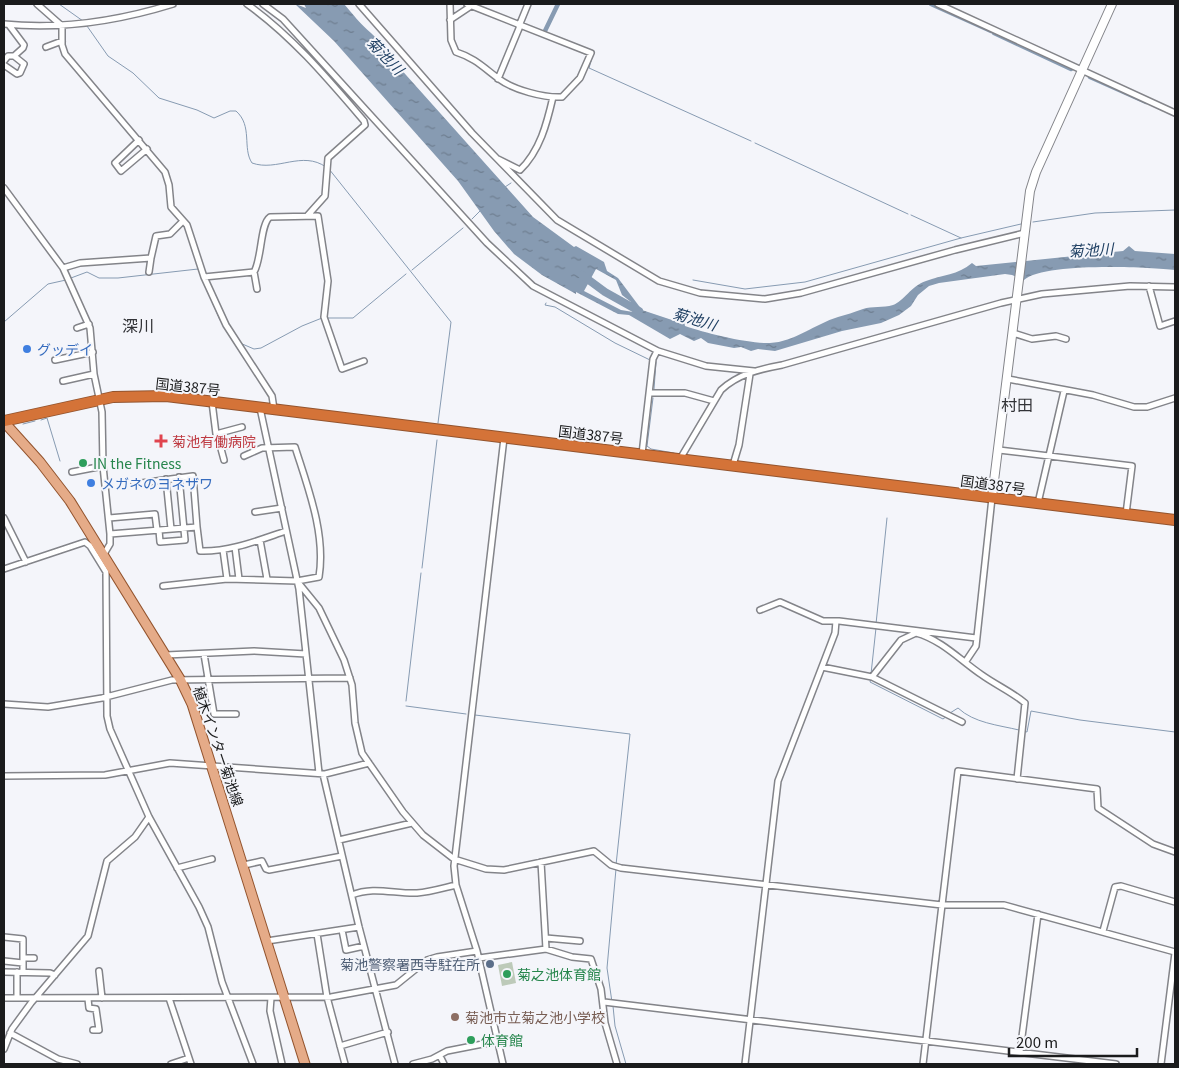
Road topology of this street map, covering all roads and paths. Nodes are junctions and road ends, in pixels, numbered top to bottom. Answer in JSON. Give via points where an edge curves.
{"nodes":[{"id":1,"x":37,"y":4,"type":"edge"},
{"id":2,"x":173,"y":4,"type":"edge"},
{"id":3,"x":247,"y":4,"type":"edge"},
{"id":4,"x":263,"y":4,"type":"edge"},
{"id":5,"x":359,"y":4,"type":"edge"},
{"id":6,"x":450,"y":4,"type":"edge"},
{"id":7,"x":528,"y":4,"type":"edge"},
{"id":8,"x":938,"y":4,"type":"edge"},
{"id":9,"x":1112,"y":4,"type":"edge"},
{"id":10,"x":469,"y":5,"type":"edge"},
{"id":11,"x":450,"y":20,"type":"junction"},
{"id":12,"x":6,"y":25,"type":"edge"},
{"id":13,"x":62,"y":26,"type":"junction"},
{"id":14,"x":520,"y":26,"type":"junction"},
{"id":15,"x":62,"y":41,"type":"junction"},
{"id":16,"x":46,"y":47,"type":"dead end"},
{"id":17,"x":14,"y":56,"type":"junction"},
{"id":18,"x":4,"y":61,"type":"edge"},
{"id":19,"x":4,"y":65,"type":"edge"},
{"id":20,"x":1083,"y":70,"type":"junction"},
{"id":21,"x":498,"y":78,"type":"junction"},
{"id":22,"x":553,"y":97,"type":"junction"},
{"id":23,"x":1175,"y":112,"type":"edge"},
{"id":24,"x":139,"y":140,"type":"junction"},
{"id":25,"x":147,"y":149,"type":"junction"},
{"id":26,"x":492,"y":155,"type":"junction"},
{"id":27,"x":4,"y":188,"type":"edge"},
{"id":28,"x":308,"y":215,"type":"junction"},
{"id":29,"x":183,"y":220,"type":"junction"},
{"id":30,"x":1025,"y":233,"type":"junction"},
{"id":31,"x":151,"y":258,"type":"junction"},
{"id":32,"x":63,"y":268,"type":"junction"},
{"id":33,"x":149,"y":272,"type":"dead end"},
{"id":34,"x":254,"y":272,"type":"junction"},
{"id":35,"x":204,"y":277,"type":"junction"},
{"id":36,"x":1149,"y":286,"type":"junction"},
{"id":37,"x":1175,"y":287,"type":"edge"},
{"id":38,"x":257,"y":289,"type":"dead end"},
{"id":39,"x":1017,"y":300,"type":"junction"},
{"id":40,"x":1175,"y":321,"type":"edge"},
{"id":41,"x":89,"y":324,"type":"junction"},
{"id":42,"x":78,"y":328,"type":"dead end"},
{"id":43,"x":1013,"y":333,"type":"junction"},
{"id":44,"x":1066,"y":340,"type":"dead end"},
{"id":45,"x":657,"y":351,"type":"junction"},
{"id":46,"x":93,"y":352,"type":"junction"},
{"id":47,"x":55,"y":360,"type":"dead end"},
{"id":48,"x":364,"y":362,"type":"dead end"},
{"id":49,"x":752,"y":372,"type":"junction"},
{"id":50,"x":94,"y":374,"type":"junction"},
{"id":51,"x":1008,"y":378,"type":"junction"},
{"id":52,"x":63,"y":381,"type":"dead end"},
{"id":53,"x":1064,"y":391,"type":"junction"},
{"id":54,"x":650,"y":393,"type":"junction"},
{"id":55,"x":1175,"y":398,"type":"edge"},
{"id":56,"x":99,"y":400,"type":"junction"},
{"id":57,"x":714,"y":401,"type":"junction"},
{"id":58,"x":212,"y":402,"type":"junction"},
{"id":59,"x":260,"y":408,"type":"junction"},
{"id":60,"x":274,"y":410,"type":"junction"},
{"id":61,"x":4,"y":421,"type":"edge"},
{"id":62,"x":242,"y":427,"type":"dead end"},
{"id":63,"x":217,"y":434,"type":"junction"},
{"id":64,"x":504,"y":438,"type":"junction"},
{"id":65,"x":248,"y":440,"type":"dead end"},
{"id":66,"x":220,"y":447,"type":"junction"},
{"id":67,"x":269,"y":449,"type":"junction"},
{"id":68,"x":999,"y":450,"type":"junction"},
{"id":69,"x":642,"y":454,"type":"junction"},
{"id":70,"x":244,"y":456,"type":"dead end"},
{"id":71,"x":1049,"y":457,"type":"junction"},
{"id":72,"x":680,"y":459,"type":"junction"},
{"id":73,"x":224,"y":460,"type":"dead end"},
{"id":74,"x":733,"y":465,"type":"junction"},
{"id":75,"x":103,"y":466,"type":"junction"},
{"id":76,"x":72,"y":472,"type":"dead end"},
{"id":77,"x":179,"y":477,"type":"junction"},
{"id":78,"x":166,"y":479,"type":"junction"},
{"id":79,"x":134,"y":484,"type":"dead end"},
{"id":80,"x":992,"y":497,"type":"junction"},
{"id":81,"x":1038,"y":504,"type":"junction"},
{"id":82,"x":282,"y":508,"type":"junction"},
{"id":83,"x":254,"y":512,"type":"dead end"},
{"id":84,"x":1126,"y":514,"type":"junction"},
{"id":85,"x":4,"y":518,"type":"edge"},
{"id":86,"x":109,"y":518,"type":"junction"},
{"id":87,"x":1175,"y":520,"type":"edge"},
{"id":88,"x":197,"y":527,"type":"junction"},
{"id":89,"x":184,"y":528,"type":"junction"},
{"id":90,"x":171,"y":529,"type":"junction"},
{"id":91,"x":158,"y":530,"type":"junction"},
{"id":92,"x":286,"y":531,"type":"junction"},
{"id":93,"x":110,"y":534,"type":"junction"},
{"id":94,"x":260,"y":540,"type":"junction"},
{"id":95,"x":235,"y":547,"type":"junction"},
{"id":96,"x":223,"y":550,"type":"junction"},
{"id":97,"x":26,"y":562,"type":"junction"},
{"id":98,"x":106,"y":562,"type":"junction"},
{"id":99,"x":4,"y":568,"type":"edge"},
{"id":100,"x":227,"y":578,"type":"junction"},
{"id":101,"x":239,"y":579,"type":"junction"},
{"id":102,"x":267,"y":579,"type":"junction"},
{"id":103,"x":297,"y":581,"type":"junction"},
{"id":104,"x":163,"y":586,"type":"dead end"},
{"id":105,"x":760,"y":610,"type":"dead end"},
{"id":106,"x":836,"y":621,"type":"junction"},
{"id":107,"x":916,"y":632,"type":"junction"},
{"id":108,"x":976,"y":638,"type":"junction"},
{"id":109,"x":204,"y":654,"type":"junction"},
{"id":110,"x":306,"y":654,"type":"junction"},
{"id":111,"x":165,"y":655,"type":"junction"},
{"id":112,"x":966,"y":661,"type":"junction"},
{"id":113,"x":822,"y":667,"type":"junction"},
{"id":114,"x":872,"y":677,"type":"junction"},
{"id":115,"x":350,"y":678,"type":"junction"},
{"id":116,"x":180,"y":679,"type":"junction"},
{"id":117,"x":208,"y":679,"type":"junction"},
{"id":118,"x":308,"y":680,"type":"junction"},
{"id":119,"x":107,"y":697,"type":"junction"},
{"id":120,"x":4,"y":704,"type":"edge"},
{"id":121,"x":236,"y":714,"type":"dead end"},
{"id":122,"x":962,"y":722,"type":"dead end"},
{"id":123,"x":368,"y":763,"type":"junction"},
{"id":124,"x":213,"y":767,"type":"junction"},
{"id":125,"x":129,"y":771,"type":"junction"},
{"id":126,"x":321,"y":773,"type":"junction"},
{"id":127,"x":4,"y":776,"type":"edge"},
{"id":128,"x":1017,"y":779,"type":"junction"},
{"id":129,"x":149,"y":817,"type":"junction"},
{"id":130,"x":412,"y":823,"type":"junction"},
{"id":131,"x":338,"y":840,"type":"junction"},
{"id":132,"x":1175,"y":852,"type":"edge"},
{"id":133,"x":342,"y":856,"type":"junction"},
{"id":134,"x":212,"y":859,"type":"dead end"},
{"id":135,"x":454,"y":859,"type":"junction"},
{"id":136,"x":541,"y":862,"type":"junction"},
{"id":137,"x":244,"y":865,"type":"junction"},
{"id":138,"x":177,"y":868,"type":"junction"},
{"id":139,"x":456,"y":885,"type":"junction"},
{"id":140,"x":765,"y":886,"type":"junction"},
{"id":141,"x":352,"y":895,"type":"junction"},
{"id":142,"x":1175,"y":902,"type":"edge"},
{"id":143,"x":942,"y":905,"type":"junction"},
{"id":144,"x":1038,"y":914,"type":"junction"},
{"id":145,"x":359,"y":927,"type":"junction"},
{"id":146,"x":342,"y":930,"type":"junction"},
{"id":147,"x":1103,"y":931,"type":"junction"},
{"id":148,"x":317,"y":934,"type":"junction"},
{"id":149,"x":4,"y":937,"type":"edge"},
{"id":150,"x":546,"y":938,"type":"junction"},
{"id":151,"x":267,"y":941,"type":"junction"},
{"id":152,"x":580,"y":941,"type":"dead end"},
{"id":153,"x":364,"y":946,"type":"junction"},
{"id":154,"x":546,"y":949,"type":"junction"},
{"id":155,"x":477,"y":951,"type":"junction"},
{"id":156,"x":1175,"y":953,"type":"edge"},
{"id":157,"x":34,"y":958,"type":"dead end"},
{"id":158,"x":479,"y":958,"type":"junction"},
{"id":159,"x":23,"y":960,"type":"junction"},
{"id":160,"x":4,"y":961,"type":"edge"},
{"id":161,"x":99,"y":971,"type":"dead end"},
{"id":162,"x":4,"y":972,"type":"edge"},
{"id":163,"x":20,"y":972,"type":"junction"},
{"id":164,"x":55,"y":975,"type":"junction"},
{"id":165,"x":376,"y":989,"type":"junction"},
{"id":166,"x":327,"y":997,"type":"junction"},
{"id":167,"x":4,"y":998,"type":"edge"},
{"id":168,"x":17,"y":998,"type":"junction"},
{"id":169,"x":35,"y":998,"type":"junction"},
{"id":170,"x":102,"y":998,"type":"junction"},
{"id":171,"x":169,"y":998,"type":"junction"},
{"id":172,"x":228,"y":998,"type":"junction"},
{"id":173,"x":271,"y":998,"type":"junction"},
{"id":174,"x":285,"y":998,"type":"junction"},
{"id":175,"x":88,"y":999,"type":"junction"},
{"id":176,"x":604,"y":1002,"type":"junction"},
{"id":177,"x":750,"y":1022,"type":"junction"},
{"id":178,"x":93,"y":1030,"type":"dead end"},
{"id":179,"x":388,"y":1032,"type":"junction"},
{"id":180,"x":7,"y":1037,"type":"edge"},
{"id":181,"x":926,"y":1041,"type":"junction"},
{"id":182,"x":498,"y":1042,"type":"junction"},
{"id":183,"x":340,"y":1046,"type":"junction"},
{"id":184,"x":4,"y":1049,"type":"edge"},
{"id":185,"x":1020,"y":1052,"type":"junction"},
{"id":186,"x":440,"y":1056,"type":"junction"},
{"id":187,"x":189,"y":1058,"type":"junction"},
{"id":188,"x":77,"y":1064,"type":"edge"},
{"id":189,"x":171,"y":1064,"type":"edge"},
{"id":190,"x":192,"y":1064,"type":"edge"},
{"id":191,"x":253,"y":1064,"type":"edge"},
{"id":192,"x":282,"y":1064,"type":"edge"},
{"id":193,"x":305,"y":1064,"type":"edge"},
{"id":194,"x":345,"y":1064,"type":"edge"},
{"id":195,"x":396,"y":1064,"type":"edge"},
{"id":196,"x":414,"y":1064,"type":"edge"},
{"id":197,"x":444,"y":1064,"type":"edge"},
{"id":198,"x":503,"y":1064,"type":"edge"},
{"id":199,"x":617,"y":1064,"type":"edge"},
{"id":200,"x":745,"y":1064,"type":"edge"},
{"id":201,"x":923,"y":1064,"type":"edge"},
{"id":202,"x":1116,"y":1064,"type":"edge"},
{"id":203,"x":1161,"y":1064,"type":"edge"}],
"edges":[{"from":1,"to":13,"type":"street"},
{"from":2,"to":13,"type":"street","via":[[114,19]]},
{"from":3,"to":28,"type":"street","via":[[299,48],[364,121],[365,125],[352,139],[329,156],[325,196]]},
{"from":4,"to":45,"type":"street","via":[[283,19],[487,243],[521,275],[547,294]]},
{"from":5,"to":26,"type":"street"},
{"from":6,"to":11,"type":"street"},
{"from":7,"to":14,"type":"street"},
{"from":8,"to":20,"type":"street"},
{"from":9,"to":20,"type":"street"},
{"from":10,"to":11,"type":"street"},
{"from":10,"to":14,"type":"street"},
{"from":11,"to":21,"type":"street","via":[[451,40],[456,52],[468,55]]},
{"from":12,"to":13,"type":"street"},
{"from":12,"to":17,"type":"street","via":[[24,45]]},
{"from":13,"to":15,"type":"street"},
{"from":14,"to":21,"type":"street"},
{"from":14,"to":22,"type":"street","via":[[590,53],[580,78],[562,97]]},
{"from":15,"to":16,"type":"street"},
{"from":15,"to":24,"type":"street","via":[[65,54]]},
{"from":17,"to":18,"type":"street","via":[[8,56]]},
{"from":17,"to":19,"type":"street","via":[[24,64],[20,73]]},
{"from":20,"to":23,"type":"street"},
{"from":20,"to":30,"type":"street","via":[[1036,172],[1029,194]]},
{"from":21,"to":22,"type":"street","via":[[515,88]]},
{"from":22,"to":26,"type":"street","via":[[540,141],[522,169],[516,170]]},
{"from":24,"to":25,"type":"street"},
{"from":24,"to":25,"type":"street","via":[[115,163],[121,171]]},
{"from":25,"to":29,"type":"street","via":[[164,172],[171,207]]},
{"from":26,"to":30,"type":"street","via":[[542,206],[571,230],[659,281],[700,293],[765,299],[801,293]]},
{"from":27,"to":32,"type":"street"},
{"from":28,"to":34,"type":"street","via":[[267,218]]},
{"from":28,"to":48,"type":"street","via":[[320,218],[328,281],[324,316],[342,369]]},
{"from":29,"to":31,"type":"street","via":[[170,234],[156,236]]},
{"from":29,"to":35,"type":"street"},
{"from":30,"to":39,"type":"street"},
{"from":31,"to":32,"type":"street","via":[[80,263]]},
{"from":31,"to":33,"type":"street"},
{"from":32,"to":41,"type":"street"},
{"from":34,"to":35,"type":"street"},
{"from":34,"to":38,"type":"street"},
{"from":35,"to":60,"type":"street","via":[[228,329],[272,396]]},
{"from":36,"to":37,"type":"street"},
{"from":36,"to":39,"type":"street","via":[[1055,292]]},
{"from":36,"to":40,"type":"street","via":[[1160,326]]},
{"from":39,"to":43,"type":"street"},
{"from":39,"to":49,"type":"street"},
{"from":41,"to":42,"type":"street"},
{"from":41,"to":46,"type":"street"},
{"from":43,"to":44,"type":"street","via":[[1032,338],[1056,336]]},
{"from":43,"to":51,"type":"street"},
{"from":45,"to":49,"type":"street","via":[[706,366]]},
{"from":45,"to":54,"type":"street","via":[[653,359]]},
{"from":46,"to":47,"type":"street"},
{"from":46,"to":50,"type":"street"},
{"from":49,"to":57,"type":"street","via":[[730,383]]},
{"from":49,"to":74,"type":"street"},
{"from":50,"to":52,"type":"street"},
{"from":50,"to":56,"type":"street"},
{"from":51,"to":53,"type":"street"},
{"from":51,"to":68,"type":"street"},
{"from":53,"to":55,"type":"street","via":[[1093,395],[1134,407]]},
{"from":53,"to":71,"type":"street"},
{"from":54,"to":57,"type":"street","via":[[686,393]]},
{"from":54,"to":69,"type":"street"},
{"from":56,"to":58,"type":"highway","name":"国道387号","via":[[149,396]]},
{"from":56,"to":61,"type":"highway","name":"国道387号"},
{"from":56,"to":75,"type":"street"},
{"from":57,"to":72,"type":"street"},
{"from":58,"to":59,"type":"highway","name":"国道387号"},
{"from":58,"to":63,"type":"street"},
{"from":59,"to":60,"type":"highway","name":"国道387号"},
{"from":59,"to":67,"type":"street"},
{"from":60,"to":64,"type":"highway","name":"国道387号"},
{"from":61,"to":98,"type":"main road","name":"植木インター菊池線","via":[[58,484]]},
{"from":62,"to":63,"type":"street"},
{"from":63,"to":66,"type":"street"},
{"from":64,"to":69,"type":"highway","name":"国道387号"},
{"from":64,"to":135,"type":"street"},
{"from":65,"to":66,"type":"street"},
{"from":66,"to":73,"type":"street"},
{"from":67,"to":70,"type":"street","via":[[262,448]]},
{"from":67,"to":82,"type":"street"},
{"from":67,"to":103,"type":"street","via":[[295,447],[312,501],[320,544],[320,575]]},
{"from":68,"to":71,"type":"street"},
{"from":68,"to":80,"type":"street"},
{"from":69,"to":72,"type":"highway","name":"国道387号"},
{"from":71,"to":81,"type":"street"},
{"from":71,"to":84,"type":"street","via":[[1132,466]]},
{"from":72,"to":74,"type":"highway","name":"国道387号"},
{"from":74,"to":80,"type":"highway","name":"国道387号"},
{"from":75,"to":76,"type":"street"},
{"from":75,"to":86,"type":"street"},
{"from":77,"to":78,"type":"street"},
{"from":77,"to":88,"type":"street","via":[[193,476]]},
{"from":77,"to":89,"type":"street"},
{"from":78,"to":79,"type":"street"},
{"from":78,"to":90,"type":"street"},
{"from":80,"to":81,"type":"highway","name":"国道387号"},
{"from":80,"to":108,"type":"street"},
{"from":81,"to":84,"type":"highway","name":"国道387号"},
{"from":82,"to":83,"type":"street"},
{"from":82,"to":92,"type":"street"},
{"from":84,"to":87,"type":"highway","name":"国道387号"},
{"from":85,"to":97,"type":"street"},
{"from":86,"to":91,"type":"street","via":[[155,514]]},
{"from":86,"to":93,"type":"street"},
{"from":88,"to":89,"type":"street"},
{"from":88,"to":96,"type":"street","via":[[200,551]]},
{"from":89,"to":90,"type":"street"},
{"from":89,"to":91,"type":"street","via":[[185,540],[160,542]]},
{"from":90,"to":91,"type":"street"},
{"from":91,"to":93,"type":"street"},
{"from":92,"to":94,"type":"street"},
{"from":92,"to":103,"type":"street"},
{"from":93,"to":98,"type":"street"},
{"from":94,"to":95,"type":"street"},
{"from":94,"to":102,"type":"street"},
{"from":95,"to":96,"type":"street"},
{"from":95,"to":101,"type":"street"},
{"from":96,"to":100,"type":"street"},
{"from":97,"to":98,"type":"street","via":[[85,542]]},
{"from":97,"to":99,"type":"street"},
{"from":98,"to":111,"type":"main road","name":"植木インター菊池線"},
{"from":98,"to":119,"type":"street"},
{"from":100,"to":101,"type":"street"},
{"from":100,"to":104,"type":"street"},
{"from":101,"to":102,"type":"street"},
{"from":102,"to":103,"type":"street"},
{"from":103,"to":110,"type":"street"},
{"from":103,"to":115,"type":"street","via":[[319,608]]},
{"from":105,"to":106,"type":"street","via":[[780,602],[823,621]]},
{"from":106,"to":107,"type":"street"},
{"from":106,"to":113,"type":"street","via":[[835,633]]},
{"from":107,"to":108,"type":"street"},
{"from":107,"to":112,"type":"street"},
{"from":107,"to":114,"type":"street","via":[[901,640]]},
{"from":108,"to":112,"type":"street","via":[[976,646]]},
{"from":109,"to":110,"type":"street","via":[[254,651]]},
{"from":109,"to":111,"type":"street"},
{"from":109,"to":117,"type":"street"},
{"from":110,"to":118,"type":"street"},
{"from":111,"to":116,"type":"main road","name":"植木インター菊池線"},
{"from":112,"to":128,"type":"street","via":[[1025,703]]},
{"from":113,"to":114,"type":"street"},
{"from":113,"to":140,"type":"street","via":[[778,781]]},
{"from":114,"to":122,"type":"street"},
{"from":115,"to":118,"type":"street"},
{"from":115,"to":123,"type":"street","via":[[360,746]]},
{"from":116,"to":117,"type":"street"},
{"from":116,"to":119,"type":"street"},
{"from":116,"to":124,"type":"main road","name":"植木インター菊池線","via":[[197,717]]},
{"from":117,"to":118,"type":"street"},
{"from":117,"to":121,"type":"street","via":[[214,714]]},
{"from":118,"to":126,"type":"street"},
{"from":119,"to":120,"type":"street","via":[[48,707]]},
{"from":119,"to":125,"type":"street","via":[[110,729]]},
{"from":123,"to":126,"type":"street"},
{"from":123,"to":130,"type":"street"},
{"from":124,"to":125,"type":"street","via":[[170,763]]},
{"from":124,"to":126,"type":"street"},
{"from":124,"to":137,"type":"main road","name":"植木インター菊池線"},
{"from":125,"to":127,"type":"street","via":[[90,776]]},
{"from":125,"to":129,"type":"street"},
{"from":126,"to":131,"type":"street"},
{"from":128,"to":132,"type":"street","via":[[1097,789],[1098,808],[1153,844]]},
{"from":128,"to":143,"type":"street","via":[[958,771]]},
{"from":129,"to":138,"type":"street"},
{"from":129,"to":164,"type":"street","via":[[135,837],[107,861],[88,936]]},
{"from":130,"to":131,"type":"street"},
{"from":130,"to":135,"type":"street"},
{"from":131,"to":133,"type":"street"},
{"from":133,"to":137,"type":"street","via":[[268,870],[262,861]]},
{"from":133,"to":141,"type":"street"},
{"from":134,"to":138,"type":"street"},
{"from":135,"to":136,"type":"street","via":[[486,869],[504,870]]},
{"from":135,"to":139,"type":"street"},
{"from":136,"to":140,"type":"street","via":[[594,851],[611,866]]},
{"from":136,"to":150,"type":"street"},
{"from":137,"to":151,"type":"main road","name":"植木インター菊池線"},
{"from":138,"to":172,"type":"street","via":[[208,927]]},
{"from":139,"to":141,"type":"street","via":[[416,893],[385,890]]},
{"from":139,"to":155,"type":"street"},
{"from":140,"to":143,"type":"street"},
{"from":140,"to":177,"type":"street"},
{"from":141,"to":145,"type":"street"},
{"from":142,"to":147,"type":"street","via":[[1115,887]]},
{"from":143,"to":144,"type":"street","via":[[1004,905]]},
{"from":143,"to":181,"type":"street"},
{"from":144,"to":147,"type":"street"},
{"from":144,"to":185,"type":"street"},
{"from":145,"to":146,"type":"street"},
{"from":145,"to":153,"type":"street"},
{"from":146,"to":148,"type":"street"},
{"from":146,"to":153,"type":"street","via":[[346,950]]},
{"from":147,"to":156,"type":"street"},
{"from":148,"to":151,"type":"street"},
{"from":148,"to":166,"type":"street"},
{"from":149,"to":159,"type":"street","via":[[23,939]]},
{"from":150,"to":152,"type":"street"},
{"from":150,"to":154,"type":"street"},
{"from":151,"to":174,"type":"main road","name":"植木インター菊池線"},
{"from":153,"to":165,"type":"street"},
{"from":154,"to":158,"type":"street"},
{"from":154,"to":176,"type":"street","via":[[591,959]]},
{"from":155,"to":158,"type":"street"},
{"from":155,"to":165,"type":"street","via":[[432,958],[396,985]]},
{"from":156,"to":203,"type":"street"},
{"from":157,"to":159,"type":"street"},
{"from":158,"to":182,"type":"street"},
{"from":159,"to":160,"type":"street"},
{"from":159,"to":163,"type":"street"},
{"from":161,"to":170,"type":"street"},
{"from":162,"to":163,"type":"street"},
{"from":163,"to":164,"type":"street"},
{"from":163,"to":168,"type":"street"},
{"from":164,"to":169,"type":"street"},
{"from":165,"to":166,"type":"street"},
{"from":165,"to":179,"type":"street"},
{"from":166,"to":174,"type":"street"},
{"from":166,"to":183,"type":"street"},
{"from":167,"to":168,"type":"street"},
{"from":168,"to":169,"type":"street"},
{"from":169,"to":175,"type":"street"},
{"from":169,"to":180,"type":"street"},
{"from":170,"to":171,"type":"street"},
{"from":170,"to":175,"type":"street"},
{"from":171,"to":172,"type":"street"},
{"from":171,"to":187,"type":"street"},
{"from":172,"to":173,"type":"street"},
{"from":172,"to":191,"type":"street"},
{"from":173,"to":174,"type":"street"},
{"from":173,"to":192,"type":"street","via":[[270,1011]]},
{"from":174,"to":193,"type":"main road","name":"植木インター菊池線"},
{"from":175,"to":178,"type":"street","via":[[89,1008],[96,1009],[99,1030]]},
{"from":176,"to":177,"type":"street"},
{"from":176,"to":199,"type":"street","via":[[605,1023]]},
{"from":177,"to":181,"type":"street"},
{"from":177,"to":200,"type":"street"},
{"from":179,"to":183,"type":"street"},
{"from":179,"to":195,"type":"street"},
{"from":180,"to":184,"type":"street"},
{"from":180,"to":188,"type":"street"},
{"from":181,"to":185,"type":"street"},
{"from":181,"to":201,"type":"street"},
{"from":182,"to":186,"type":"street","via":[[447,1051]]},
{"from":182,"to":198,"type":"street"},
{"from":183,"to":194,"type":"street"},
{"from":185,"to":202,"type":"street"},
{"from":186,"to":196,"type":"street"},
{"from":186,"to":197,"type":"street"},
{"from":187,"to":189,"type":"street"},
{"from":187,"to":190,"type":"street"}]}
